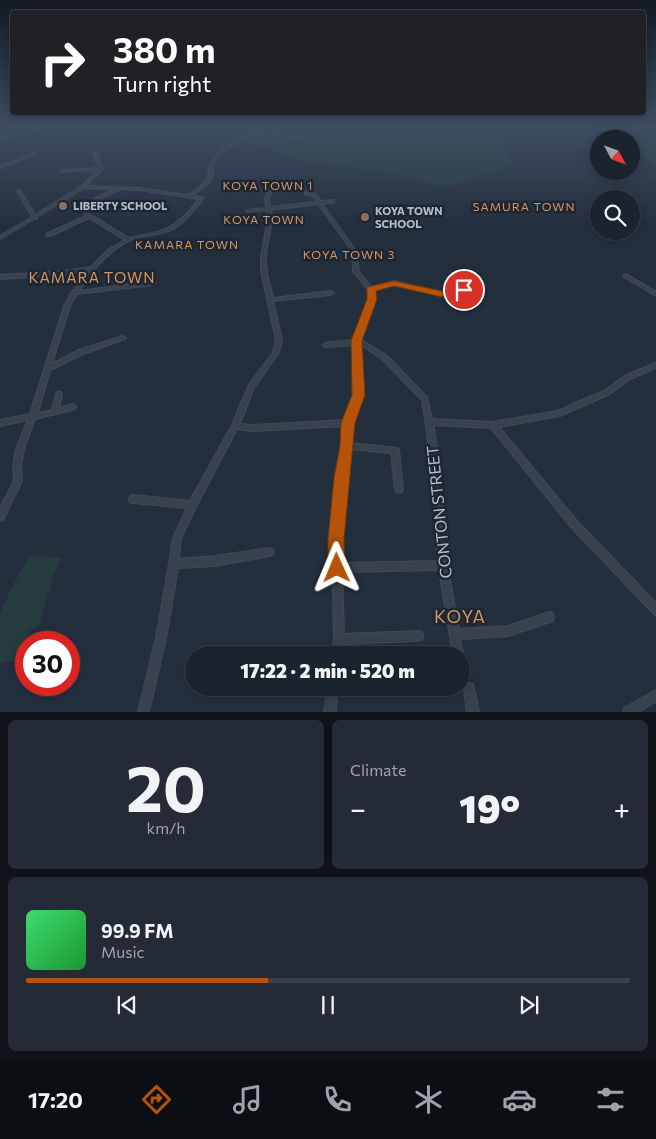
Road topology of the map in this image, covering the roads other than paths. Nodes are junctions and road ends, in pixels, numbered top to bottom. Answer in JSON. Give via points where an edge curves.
{"nodes":[{"id":1,"x":24,"y":158,"type":"edge"},
{"id":2,"x":97,"y":158,"type":"edge"},
{"id":3,"x":216,"y":158,"type":"edge"},
{"id":4,"x":0,"y":168,"type":"edge"},
{"id":5,"x":101,"y":169,"type":"junction"},
{"id":6,"x":62,"y":171,"type":"dead end"},
{"id":7,"x":84,"y":187,"type":"junction"},
{"id":8,"x":119,"y":188,"type":"junction"},
{"id":9,"x":270,"y":189,"type":"dead end"},
{"id":10,"x":19,"y":191,"type":"dead end"},
{"id":11,"x":306,"y":193,"type":"dead end"},
{"id":12,"x":188,"y":196,"type":"junction"},
{"id":13,"x":333,"y":201,"type":"dead end"},
{"id":14,"x":320,"y":203,"type":"junction"},
{"id":15,"x":269,"y":208,"type":"junction"},
{"id":16,"x":248,"y":211,"type":"dead end"},
{"id":17,"x":89,"y":216,"type":"junction"},
{"id":18,"x":35,"y":218,"type":"junction"},
{"id":19,"x":48,"y":235,"type":"dead end"},
{"id":20,"x":0,"y":238,"type":"edge"},
{"id":21,"x":129,"y":240,"type":"junction"},
{"id":22,"x":92,"y":268,"type":"junction"},
{"id":23,"x":626,"y":276,"type":"dead end"},
{"id":24,"x":0,"y":277,"type":"edge"},
{"id":25,"x":153,"y":284,"type":"dead end"},
{"id":26,"x":370,"y":289,"type":"junction"},
{"id":27,"x":464,"y":290,"type":"dead end"},
{"id":28,"x":331,"y":292,"type":"dead end"},
{"id":29,"x":74,"y":293,"type":"junction"},
{"id":30,"x":656,"y":294,"type":"edge"},
{"id":31,"x":270,"y":300,"type":"junction"},
{"id":32,"x":123,"y":338,"type":"dead end"},
{"id":33,"x":357,"y":341,"type":"junction"},
{"id":34,"x":325,"y":345,"type":"dead end"},
{"id":35,"x":656,"y":365,"type":"edge"},
{"id":36,"x":47,"y":369,"type":"junction"},
{"id":37,"x":59,"y":394,"type":"dead end"},
{"id":38,"x":73,"y":407,"type":"dead end"},
{"id":39,"x":55,"y":412,"type":"junction"},
{"id":40,"x":34,"y":416,"type":"junction"},
{"id":41,"x":429,"y":422,"type":"junction"},
{"id":42,"x":0,"y":423,"type":"edge"},
{"id":43,"x":348,"y":423,"type":"junction"},
{"id":44,"x":493,"y":425,"type":"junction"},
{"id":45,"x":235,"y":426,"type":"junction"},
{"id":46,"x":347,"y":446,"type":"junction"},
{"id":47,"x":400,"y":489,"type":"dead end"},
{"id":48,"x":133,"y":499,"type":"dead end"},
{"id":49,"x":192,"y":505,"type":"junction"},
{"id":50,"x":0,"y":517,"type":"edge"},
{"id":51,"x":270,"y":552,"type":"dead end"},
{"id":52,"x":174,"y":564,"type":"junction"},
{"id":53,"x":443,"y":565,"type":"junction"},
{"id":54,"x":337,"y":568,"type":"junction"},
{"id":55,"x":656,"y":610,"type":"edge"},
{"id":56,"x":549,"y":617,"type":"dead end"},
{"id":57,"x":454,"y":634,"type":"junction"},
{"id":58,"x":418,"y":636,"type":"dead end"},
{"id":59,"x":338,"y":639,"type":"junction"},
{"id":60,"x":338,"y":646,"type":"edge"},
{"id":61,"x":456,"y":646,"type":"edge"},
{"id":62,"x":470,"y":693,"type":"edge"},
{"id":63,"x":656,"y":695,"type":"edge"},
{"id":64,"x":332,"y":696,"type":"edge"},
{"id":65,"x":143,"y":712,"type":"edge"},
{"id":66,"x":330,"y":712,"type":"edge"},
{"id":67,"x":474,"y":712,"type":"edge"},
{"id":68,"x":628,"y":712,"type":"edge"}],
"edges":[{"from":1,"to":4,"type":"street"},
{"from":2,"to":5,"type":"street"},
{"from":3,"to":12,"type":"street","via":[[210,166],[212,172],[208,182]]},
{"from":5,"to":6,"type":"street"},
{"from":5,"to":7,"type":"street"},
{"from":7,"to":8,"type":"street"},
{"from":7,"to":18,"type":"street"},
{"from":8,"to":12,"type":"street"},
{"from":8,"to":17,"type":"street","via":[[87,206],[84,210]]},
{"from":9,"to":15,"type":"street"},
{"from":10,"to":18,"type":"street"},
{"from":11,"to":14,"type":"street","via":[[314,195]]},
{"from":12,"to":21,"type":"street","via":[[202,198],[174,227]]},
{"from":13,"to":14,"type":"street"},
{"from":14,"to":15,"type":"street"},
{"from":14,"to":26,"type":"street","via":[[354,251],[356,271]]},
{"from":15,"to":16,"type":"street"},
{"from":15,"to":31,"type":"street","via":[[263,257]]},
{"from":17,"to":19,"type":"street"},
{"from":17,"to":21,"type":"street"},
{"from":18,"to":20,"type":"street"},
{"from":21,"to":22,"type":"street","via":[[118,245]]},
{"from":22,"to":24,"type":"street"},
{"from":22,"to":29,"type":"street"},
{"from":23,"to":30,"type":"street"},
{"from":25,"to":29,"type":"street"},
{"from":26,"to":27,"type":"street","via":[[394,284],[442,294]]},
{"from":26,"to":33,"type":"street","via":[[372,299]]},
{"from":28,"to":31,"type":"street"},
{"from":29,"to":36,"type":"street"},
{"from":31,"to":45,"type":"street","via":[[278,340],[276,352],[252,388]]},
{"from":32,"to":36,"type":"street","via":[[81,352]]},
{"from":33,"to":34,"type":"street"},
{"from":33,"to":41,"type":"street","name":"CONTON STREET","via":[[384,358],[426,399]]},
{"from":33,"to":43,"type":"street","via":[[359,395]]},
{"from":35,"to":44,"type":"street","via":[[628,377],[606,393],[558,414]]},
{"from":36,"to":40,"type":"street"},
{"from":37,"to":39,"type":"street"},
{"from":38,"to":39,"type":"street"},
{"from":39,"to":40,"type":"street"},
{"from":40,"to":42,"type":"street"},
{"from":40,"to":50,"type":"street","via":[[20,449],[18,481]]},
{"from":41,"to":44,"type":"street"},
{"from":41,"to":53,"type":"street","name":"CONTON STREET"},
{"from":43,"to":45,"type":"street"},
{"from":43,"to":46,"type":"street"},
{"from":44,"to":55,"type":"street","via":[[574,524]]},
{"from":45,"to":49,"type":"street"},
{"from":46,"to":47,"type":"street","via":[[395,450]]},
{"from":46,"to":54,"type":"street","via":[[337,522]]},
{"from":48,"to":49,"type":"street"},
{"from":49,"to":52,"type":"street","via":[[177,538]]},
{"from":51,"to":52,"type":"street"},
{"from":52,"to":65,"type":"street"},
{"from":53,"to":54,"type":"street"},
{"from":53,"to":57,"type":"street","name":"CONTON STREET"},
{"from":54,"to":59,"type":"street"},
{"from":56,"to":57,"type":"street","via":[[508,631]]},
{"from":57,"to":61,"type":"street","name":"CONTON STREET"},
{"from":58,"to":59,"type":"street"},
{"from":59,"to":60,"type":"street"},
{"from":62,"to":67,"type":"street"},
{"from":63,"to":68,"type":"street"},
{"from":64,"to":66,"type":"street"}]}
